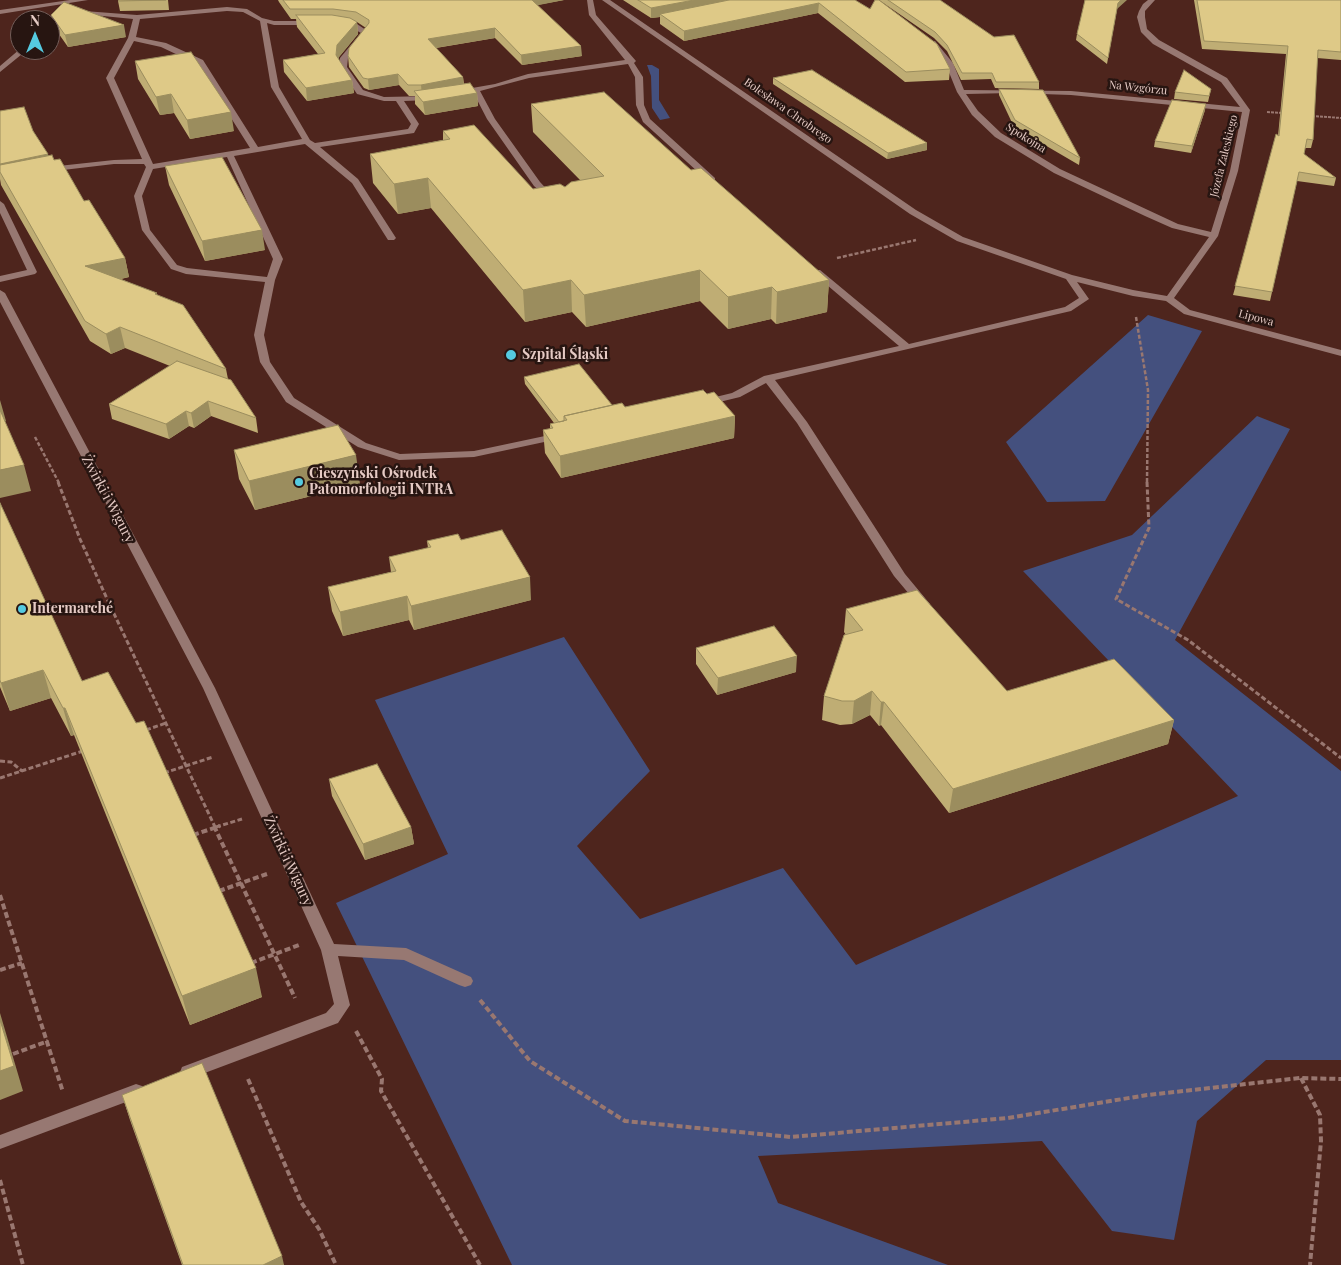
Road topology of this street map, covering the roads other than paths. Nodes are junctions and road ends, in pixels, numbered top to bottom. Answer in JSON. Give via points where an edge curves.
{"nodes":[{"id":1,"x":85,"y":0,"type":"edge"},
{"id":2,"x":590,"y":0,"type":"edge"},
{"id":3,"x":605,"y":0,"type":"edge"},
{"id":4,"x":1152,"y":0,"type":"edge"},
{"id":5,"x":66,"y":3,"type":"junction"},
{"id":6,"x":0,"y":12,"type":"edge"},
{"id":7,"x":137,"y":17,"type":"junction"},
{"id":8,"x":263,"y":20,"type":"junction"},
{"id":9,"x":334,"y":22,"type":"edge"},
{"id":10,"x":652,"y":22,"type":"edge"},
{"id":11,"x":326,"y":23,"type":"edge"},
{"id":12,"x":642,"y":24,"type":"junction"},
{"id":13,"x":922,"y":36,"type":"edge"},
{"id":14,"x":132,"y":38,"type":"junction"},
{"id":15,"x":12,"y":60,"type":"edge"},
{"id":16,"x":632,"y":61,"type":"junction"},
{"id":17,"x":0,"y":70,"type":"edge"},
{"id":18,"x":476,"y":90,"type":"junction"},
{"id":19,"x":962,"y":92,"type":"junction"},
{"id":20,"x":449,"y":95,"type":"edge"},
{"id":21,"x":440,"y":96,"type":"edge"},
{"id":22,"x":398,"y":99,"type":"junction"},
{"id":23,"x":1246,"y":110,"type":"junction"},
{"id":24,"x":310,"y":143,"type":"junction"},
{"id":25,"x":255,"y":149,"type":"junction"},
{"id":26,"x":229,"y":153,"type":"junction"},
{"id":27,"x":149,"y":164,"type":"junction"},
{"id":28,"x":36,"y":173,"type":"edge"},
{"id":29,"x":719,"y":186,"type":"edge"},
{"id":30,"x":0,"y":204,"type":"edge"},
{"id":31,"x":558,"y":205,"type":"edge"},
{"id":32,"x":1214,"y":236,"type":"junction"},
{"id":33,"x":391,"y":238,"type":"dead end"},
{"id":34,"x":814,"y":268,"type":"edge"},
{"id":35,"x":1069,"y":277,"type":"junction"},
{"id":36,"x":0,"y":279,"type":"edge"},
{"id":37,"x":270,"y":280,"type":"junction"},
{"id":38,"x":0,"y":293,"type":"edge"},
{"id":39,"x":1169,"y":299,"type":"junction"},
{"id":40,"x":907,"y":347,"type":"junction"},
{"id":41,"x":1341,"y":353,"type":"edge"},
{"id":42,"x":768,"y":378,"type":"junction"},
{"id":43,"x":689,"y":406,"type":"edge"},
{"id":44,"x":566,"y":435,"type":"edge"},
{"id":45,"x":932,"y":613,"type":"edge"},
{"id":46,"x":326,"y":943,"type":"junction"},
{"id":47,"x":464,"y":981,"type":"road end"},
{"id":48,"x":173,"y":1077,"type":"edge"},
{"id":49,"x":155,"y":1084,"type":"edge"},
{"id":50,"x":0,"y":1142,"type":"edge"}],
"edges":[{"from":1,"to":5,"type":"street"},
{"from":2,"to":16,"type":"street","via":[[593,16]]},
{"from":3,"to":12,"type":"street","name":"Bolesława Chrobrego"},
{"from":4,"to":23,"type":"street","name":"Józefa Zaleskiego","via":[[1142,11],[1144,30],[1156,42],[1224,80]]},
{"from":5,"to":6,"type":"street"},
{"from":5,"to":7,"type":"street","via":[[61,10]]},
{"from":7,"to":8,"type":"street","via":[[227,9],[244,10]]},
{"from":7,"to":14,"type":"street"},
{"from":8,"to":11,"type":"street"},
{"from":8,"to":24,"type":"street","via":[[275,88]]},
{"from":9,"to":22,"type":"street","via":[[365,32],[344,58],[343,67],[360,92],[384,99]]},
{"from":10,"to":12,"type":"street"},
{"from":12,"to":35,"type":"street","name":"Bolesława Chrobrego","via":[[913,212],[960,239]]},
{"from":13,"to":19,"type":"street","name":"Spokojna","via":[[941,52]]},
{"from":14,"to":25,"type":"street","via":[[163,45],[200,62]]},
{"from":14,"to":27,"type":"street","via":[[110,78]]},
{"from":15,"to":17,"type":"street"},
{"from":16,"to":18,"type":"street","via":[[528,76]]},
{"from":16,"to":29,"type":"street","via":[[639,77],[640,105],[646,120]]},
{"from":18,"to":20,"type":"street"},
{"from":18,"to":31,"type":"street","via":[[491,119],[527,170]]},
{"from":19,"to":23,"type":"street","name":"Na Wzgórzu","via":[[1061,92]]},
{"from":19,"to":32,"type":"street","name":"Spokojna","via":[[976,113],[998,135],[1057,171],[1175,226]]},
{"from":21,"to":22,"type":"street","via":[[422,100]]},
{"from":22,"to":24,"type":"street","via":[[415,124],[411,131]]},
{"from":23,"to":32,"type":"street","name":"Józefa Zaleskiego","via":[[1234,171]]},
{"from":24,"to":25,"type":"street"},
{"from":24,"to":33,"type":"street","via":[[355,181]]},
{"from":25,"to":26,"type":"street"},
{"from":26,"to":27,"type":"street"},
{"from":26,"to":37,"type":"street","via":[[278,259]]},
{"from":27,"to":28,"type":"street","via":[[114,162]]},
{"from":27,"to":37,"type":"street","via":[[138,196],[146,230],[174,267]]},
{"from":30,"to":36,"type":"street","via":[[32,272]]},
{"from":32,"to":39,"type":"street","name":"Józefa Zaleskiego"},
{"from":34,"to":40,"type":"street"},
{"from":35,"to":39,"type":"street","name":"Bolesława Chrobrego"},
{"from":35,"to":40,"type":"street","via":[[1084,299],[1068,309]]},
{"from":37,"to":44,"type":"street","via":[[259,335],[265,362],[290,400],[362,445],[399,457],[474,454]]},
{"from":38,"to":46,"type":"street","name":"Żwirki i Wigury","via":[[208,688]]},
{"from":39,"to":41,"type":"street","name":"Lipowa","via":[[1187,312]]},
{"from":40,"to":42,"type":"street"},
{"from":42,"to":43,"type":"street","via":[[736,396]]},
{"from":42,"to":45,"type":"street","via":[[802,422],[900,576]]},
{"from":46,"to":47,"type":"street","via":[[406,954]]},
{"from":46,"to":48,"type":"street","name":"Żwirki i Wigury","via":[[342,1005],[332,1018]]},
{"from":49,"to":50,"type":"street"}]}
